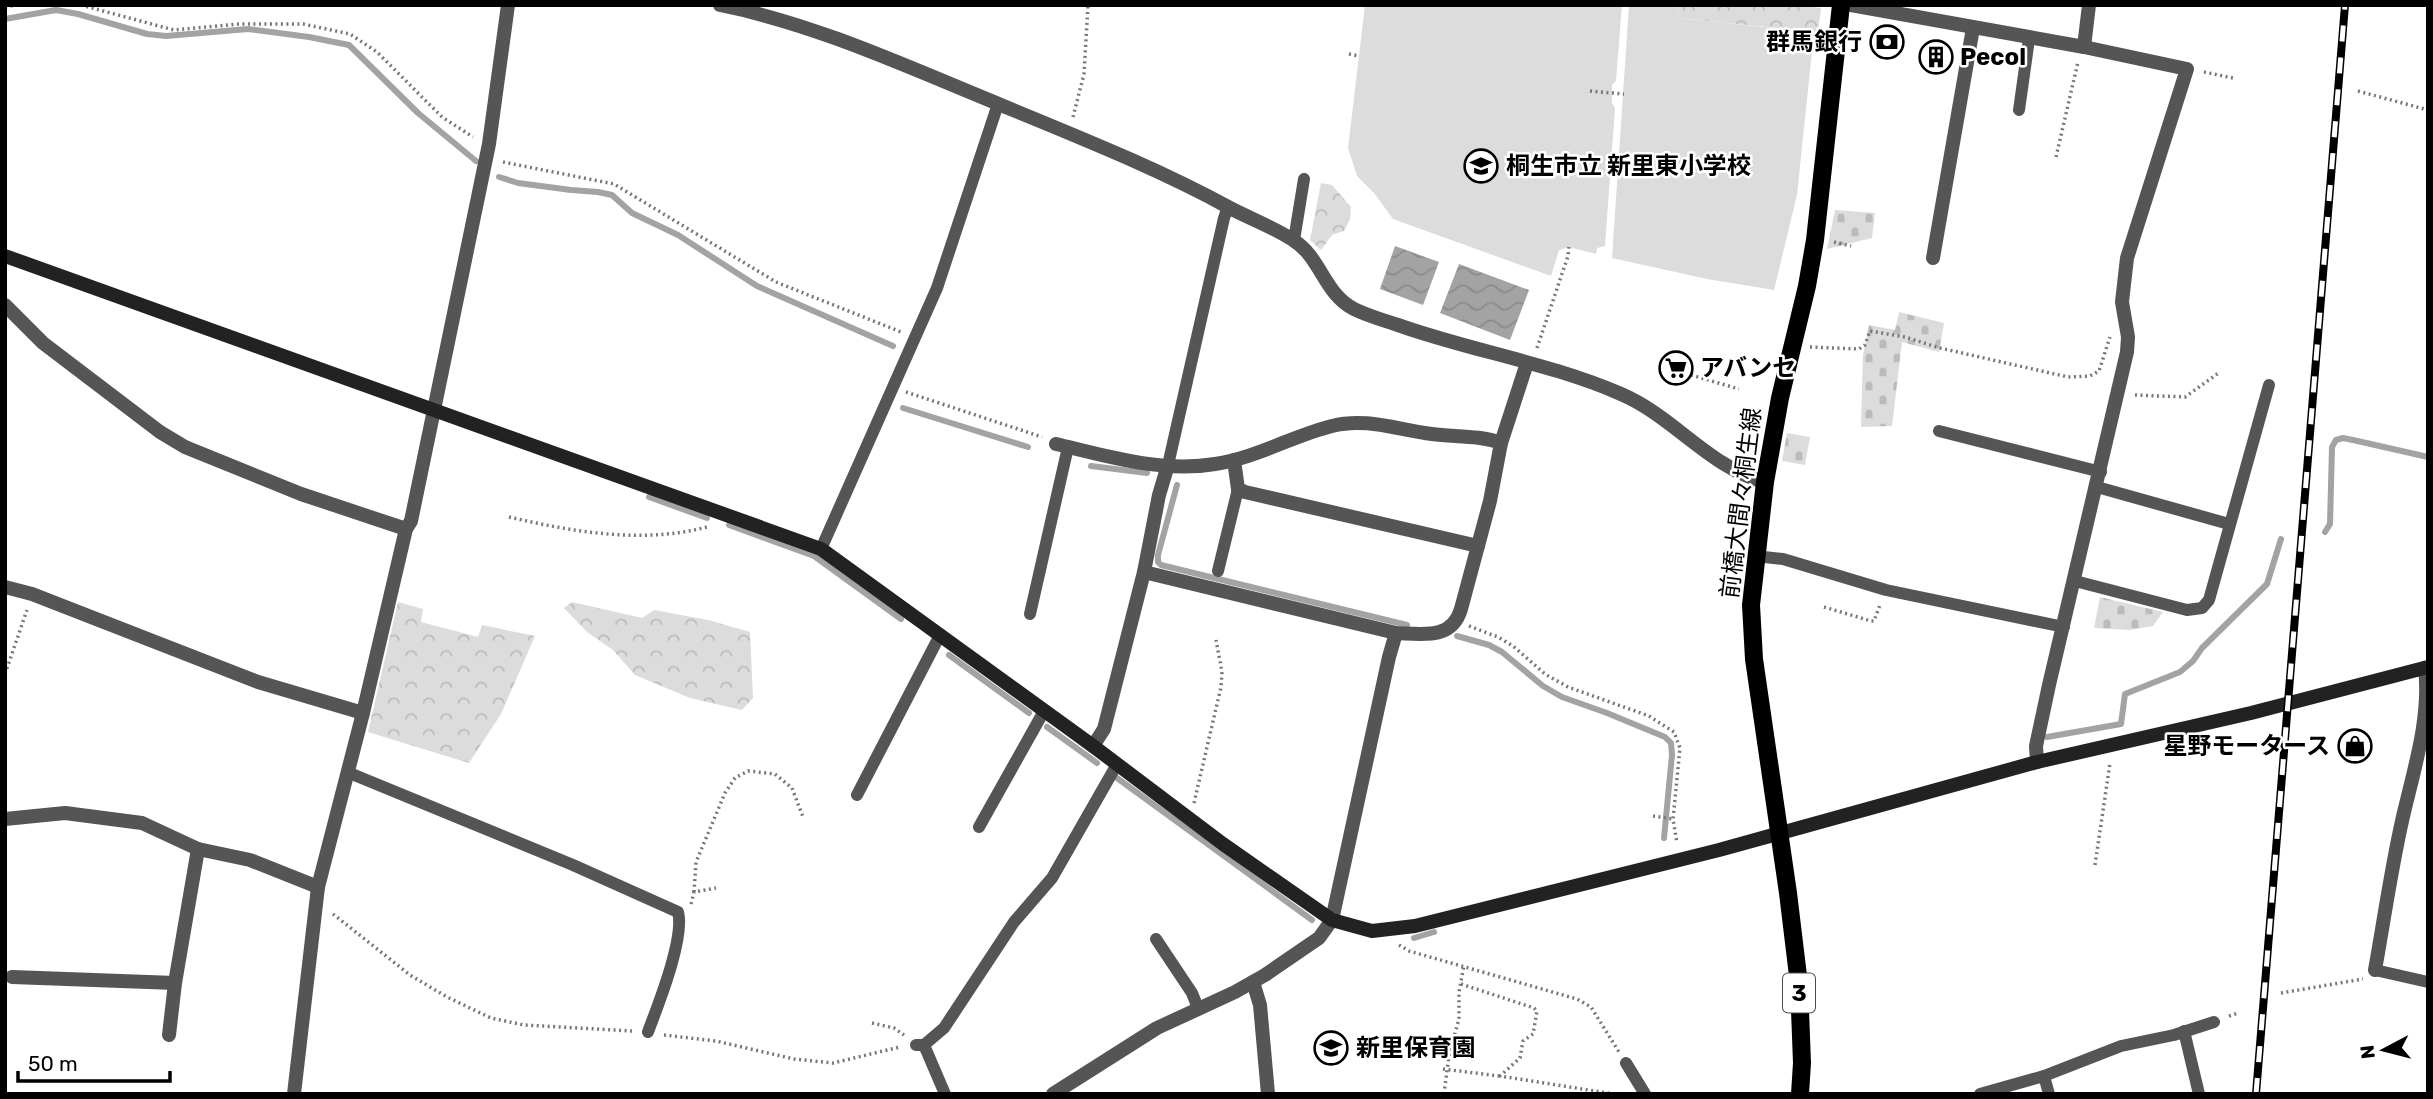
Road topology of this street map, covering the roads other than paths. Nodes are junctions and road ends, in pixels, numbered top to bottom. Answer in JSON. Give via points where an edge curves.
{"nodes":[{"id":1,"x":508,"y":5,"type":"edge"},
{"id":2,"x":720,"y":5,"type":"edge"},
{"id":3,"x":1841,"y":5,"type":"edge"},
{"id":4,"x":1851,"y":5,"type":"edge"},
{"id":5,"x":2089,"y":5,"type":"edge"},
{"id":6,"x":1973,"y":28,"type":"junction"},
{"id":7,"x":2029,"y":38,"type":"junction"},
{"id":8,"x":2084,"y":47,"type":"junction"},
{"id":9,"x":998,"y":104,"type":"junction"},
{"id":10,"x":2019,"y":110,"type":"dead end"},
{"id":11,"x":1304,"y":180,"type":"dead end"},
{"id":12,"x":1228,"y":207,"type":"junction"},
{"id":13,"x":1294,"y":240,"type":"junction"},
{"id":14,"x":5,"y":256,"type":"edge"},
{"id":15,"x":1933,"y":258,"type":"dead end"},
{"id":16,"x":5,"y":305,"type":"edge"},
{"id":17,"x":1527,"y":363,"type":"junction"},
{"id":18,"x":2269,"y":385,"type":"dead end"},
{"id":19,"x":434,"y":411,"type":"junction"},
{"id":20,"x":1939,"y":431,"type":"dead end"},
{"id":21,"x":1501,"y":443,"type":"junction"},
{"id":22,"x":1062,"y":445,"type":"joint"},
{"id":23,"x":1234,"y":460,"type":"junction"},
{"id":24,"x":1168,"y":466,"type":"junction"},
{"id":25,"x":2101,"y":472,"type":"junction"},
{"id":26,"x":1765,"y":481,"type":"junction"},
{"id":27,"x":2097,"y":487,"type":"junction"},
{"id":28,"x":1238,"y":489,"type":"junction"},
{"id":29,"x":2229,"y":524,"type":"junction"},
{"id":30,"x":406,"y":529,"type":"junction"},
{"id":31,"x":1478,"y":546,"type":"junction"},
{"id":32,"x":821,"y":549,"type":"junction"},
{"id":33,"x":1755,"y":556,"type":"junction"},
{"id":34,"x":1219,"y":571,"type":"dead end"},
{"id":35,"x":1144,"y":572,"type":"junction"},
{"id":36,"x":2074,"y":581,"type":"junction"},
{"id":37,"x":5,"y":587,"type":"edge"},
{"id":38,"x":1030,"y":614,"type":"dead end"},
{"id":39,"x":2064,"y":627,"type":"junction"},
{"id":40,"x":1396,"y":633,"type":"junction"},
{"id":41,"x":940,"y":635,"type":"junction"},
{"id":42,"x":2426,"y":668,"type":"edge"},
{"id":43,"x":1044,"y":710,"type":"junction"},
{"id":44,"x":363,"y":713,"type":"junction"},
{"id":45,"x":1093,"y":746,"type":"junction"},
{"id":46,"x":2037,"y":762,"type":"junction"},
{"id":47,"x":1116,"y":765,"type":"junction"},
{"id":48,"x":347,"y":772,"type":"junction"},
{"id":49,"x":858,"y":795,"type":"dead end"},
{"id":50,"x":5,"y":819,"type":"edge"},
{"id":51,"x":979,"y":827,"type":"dead end"},
{"id":52,"x":1780,"y":834,"type":"junction"},
{"id":53,"x":198,"y":849,"type":"junction"},
{"id":54,"x":318,"y":887,"type":"junction"},
{"id":55,"x":1332,"y":920,"type":"junction"},
{"id":56,"x":1156,"y":939,"type":"dead end"},
{"id":57,"x":2375,"y":970,"type":"joint"},
{"id":58,"x":12,"y":977,"type":"dead end"},
{"id":59,"x":175,"y":982,"type":"junction"},
{"id":60,"x":1253,"y":982,"type":"junction"},
{"id":61,"x":2428,"y":982,"type":"edge"},
{"id":62,"x":1198,"y":1008,"type":"junction"},
{"id":63,"x":2214,"y":1021,"type":"dead end"},
{"id":64,"x":2184,"y":1031,"type":"junction"},
{"id":65,"x":648,"y":1032,"type":"road end"},
{"id":66,"x":170,"y":1035,"type":"dead end"},
{"id":67,"x":1626,"y":1063,"type":"road end"},
{"id":68,"x":2044,"y":1076,"type":"junction"},
{"id":69,"x":294,"y":1094,"type":"edge"},
{"id":70,"x":945,"y":1094,"type":"edge"},
{"id":71,"x":1053,"y":1094,"type":"edge"},
{"id":72,"x":1269,"y":1094,"type":"edge"},
{"id":73,"x":1645,"y":1094,"type":"edge"},
{"id":74,"x":1800,"y":1094,"type":"edge"},
{"id":75,"x":1980,"y":1094,"type":"edge"},
{"id":76,"x":2049,"y":1094,"type":"edge"},
{"id":77,"x":2199,"y":1094,"type":"edge"}],
"edges":[{"from":1,"to":19,"type":"street","via":[[489,144]]},
{"from":2,"to":9,"type":"street","via":[[865,50]]},
{"from":3,"to":26,"type":"main road","name":"前橋大間々桐生線","number":"3","via":[[1807,286]]},
{"from":4,"to":6,"type":"street"},
{"from":5,"to":8,"type":"street"},
{"from":6,"to":7,"type":"street"},
{"from":6,"to":15,"type":"street"},
{"from":7,"to":8,"type":"street"},
{"from":7,"to":10,"type":"lane"},
{"from":8,"to":25,"type":"street","via":[[2187,69],[2127,258],[2122,302],[2127,352]]},
{"from":9,"to":12,"type":"street"},
{"from":9,"to":32,"type":"lane","via":[[937,288]]},
{"from":11,"to":13,"type":"lane"},
{"from":12,"to":13,"type":"street"},
{"from":12,"to":24,"type":"lane"},
{"from":13,"to":17,"type":"street","via":[[1312,256],[1339,299],[1358,311]]},
{"from":14,"to":19,"type":"street"},
{"from":16,"to":30,"type":"street","via":[[43,343],[185,447],[301,494]]},
{"from":17,"to":21,"type":"street"},
{"from":17,"to":26,"type":"street","via":[[1623,394],[1730,467]]},
{"from":18,"to":29,"type":"lane"},
{"from":19,"to":30,"type":"street"},
{"from":19,"to":32,"type":"street"},
{"from":20,"to":25,"type":"lane"},
{"from":21,"to":23,"type":"street","via":[[1355,422]]},
{"from":21,"to":31,"type":"street"},
{"from":22,"to":24,"type":"street"},
{"from":22,"to":38,"type":"lane"},
{"from":23,"to":24,"type":"street"},
{"from":23,"to":28,"type":"street"},
{"from":24,"to":35,"type":"street"},
{"from":25,"to":27,"type":"street"},
{"from":26,"to":33,"type":"main road","name":"前橋大間々桐生線","number":"3"},
{"from":27,"to":29,"type":"lane"},
{"from":27,"to":36,"type":"street"},
{"from":28,"to":31,"type":"street"},
{"from":28,"to":34,"type":"lane"},
{"from":29,"to":36,"type":"lane","via":[[2209,600],[2202,608],[2187,610]]},
{"from":30,"to":44,"type":"street"},
{"from":31,"to":40,"type":"street","via":[[1457,623],[1433,633]]},
{"from":32,"to":41,"type":"street"},
{"from":33,"to":39,"type":"lane","via":[[1783,559],[1886,590]]},
{"from":33,"to":52,"type":"main road","name":"前橋大間々桐生線","number":"3","via":[[1751,605],[1754,659]]},
{"from":35,"to":40,"type":"street"},
{"from":35,"to":45,"type":"street","via":[[1104,729]]},
{"from":36,"to":39,"type":"street"},
{"from":37,"to":44,"type":"street","via":[[258,682]]},
{"from":39,"to":46,"type":"street","via":[[2036,746]]},
{"from":40,"to":55,"type":"street"},
{"from":41,"to":43,"type":"street"},
{"from":41,"to":49,"type":"lane"},
{"from":42,"to":46,"type":"street"},
{"from":42,"to":57,"type":"street","via":[[2422,730]]},
{"from":43,"to":45,"type":"street"},
{"from":43,"to":51,"type":"lane"},
{"from":44,"to":48,"type":"street"},
{"from":45,"to":47,"type":"street"},
{"from":46,"to":52,"type":"street"},
{"from":47,"to":55,"type":"street"},
{"from":47,"to":70,"type":"lane","via":[[1052,878],[1014,922],[944,1028],[920,1045]]},
{"from":48,"to":54,"type":"street"},
{"from":48,"to":65,"type":"lane","via":[[678,912],[677,942]]},
{"from":50,"to":53,"type":"street","via":[[65,813],[142,823]]},
{"from":52,"to":55,"type":"street","via":[[1415,926],[1357,928]]},
{"from":52,"to":74,"type":"main road","name":"前橋大間々桐生線","number":"3","via":[[1799,984]]},
{"from":53,"to":54,"type":"street","via":[[250,860]]},
{"from":53,"to":59,"type":"street"},
{"from":54,"to":69,"type":"street"},
{"from":55,"to":60,"type":"street","via":[[1319,937]]},
{"from":56,"to":62,"type":"lane"},
{"from":57,"to":61,"type":"lane"},
{"from":58,"to":59,"type":"street"},
{"from":59,"to":66,"type":"street"},
{"from":60,"to":62,"type":"street"},
{"from":60,"to":72,"type":"street","via":[[1260,1004]]},
{"from":62,"to":71,"type":"street","via":[[1157,1028]]},
{"from":63,"to":64,"type":"lane"},
{"from":64,"to":68,"type":"lane","via":[[2121,1046]]},
{"from":64,"to":77,"type":"lane"},
{"from":67,"to":73,"type":"lane"},
{"from":68,"to":75,"type":"lane"},
{"from":68,"to":76,"type":"lane"}]}
